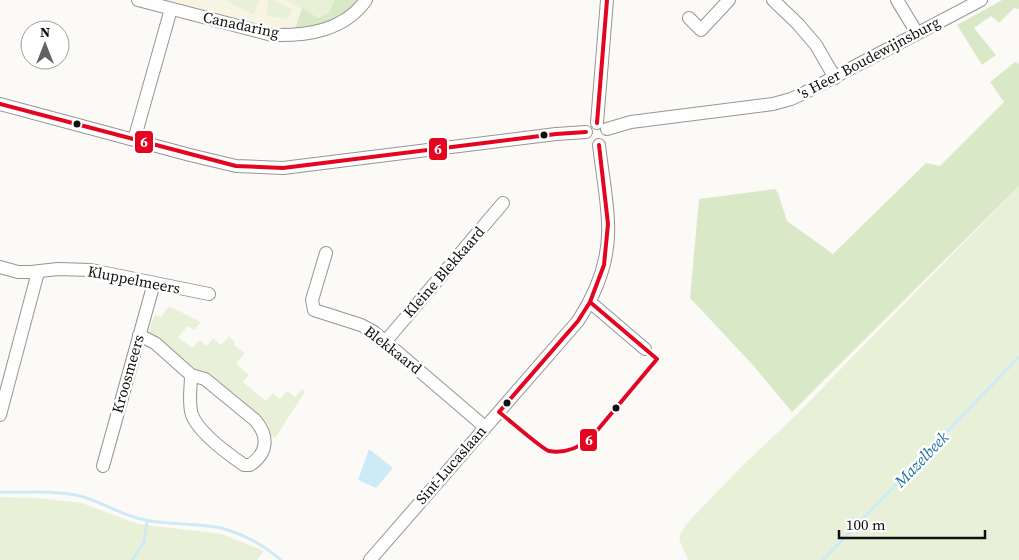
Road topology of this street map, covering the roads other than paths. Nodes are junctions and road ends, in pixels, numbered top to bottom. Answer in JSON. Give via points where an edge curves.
{"nodes":[{"id":1,"x":138,"y":0,"type":"edge"},
{"id":2,"x":366,"y":0,"type":"edge"},
{"id":3,"x":607,"y":0,"type":"edge"},
{"id":4,"x":729,"y":0,"type":"edge"},
{"id":5,"x":773,"y":0,"type":"edge"},
{"id":6,"x":897,"y":0,"type":"edge"},
{"id":7,"x":981,"y":0,"type":"edge"},
{"id":8,"x":171,"y":9,"type":"junction"},
{"id":9,"x":689,"y":18,"type":"dead end"},
{"id":10,"x":918,"y":34,"type":"junction"},
{"id":11,"x":835,"y":78,"type":"junction"},
{"id":12,"x":0,"y":104,"type":"edge"},
{"id":13,"x":602,"y":126,"type":"junction"},
{"id":14,"x":586,"y":132,"type":"junction"},
{"id":15,"x":134,"y":140,"type":"junction"},
{"id":16,"x":599,"y":145,"type":"junction"},
{"id":17,"x":504,"y":203,"type":"dead end"},
{"id":18,"x":326,"y":252,"type":"dead end"},
{"id":19,"x":0,"y":267,"type":"edge"},
{"id":20,"x":38,"y":272,"type":"junction"},
{"id":21,"x":154,"y":283,"type":"junction"},
{"id":22,"x":209,"y":294,"type":"dead end"},
{"id":23,"x":590,"y":302,"type":"junction"},
{"id":24,"x":139,"y":336,"type":"junction"},
{"id":25,"x":385,"y":342,"type":"junction"},
{"id":26,"x":645,"y":349,"type":"dead end"},
{"id":27,"x":191,"y":376,"type":"junction"},
{"id":28,"x":0,"y":414,"type":"edge"},
{"id":29,"x":485,"y":426,"type":"junction"},
{"id":30,"x":103,"y":466,"type":"dead end"},
{"id":31,"x":370,"y":560,"type":"edge"}],
"edges":[{"from":1,"to":8,"type":"street","name":"Canadaring"},
{"from":2,"to":8,"type":"street","name":"Canadaring","via":[[330,28],[293,36],[272,35]]},
{"from":3,"to":13,"type":"street"},
{"from":4,"to":9,"type":"street","via":[[701,30]]},
{"from":5,"to":11,"type":"street","via":[[816,45]]},
{"from":6,"to":10,"type":"street"},
{"from":7,"to":10,"type":"street","name":"'s Heer Boudewijnsburg"},
{"from":8,"to":15,"type":"street"},
{"from":10,"to":11,"type":"street","name":"'s Heer Boudewijnsburg"},
{"from":11,"to":13,"type":"street","name":"'s Heer Boudewijnsburg","via":[[773,104]]},
{"from":12,"to":15,"type":"street"},
{"from":13,"to":14,"type":"street","via":[[590,126]]},
{"from":13,"to":16,"type":"street","via":[[608,137]]},
{"from":14,"to":15,"type":"street","via":[[283,168],[236,166]]},
{"from":14,"to":16,"type":"street","via":[[590,143]]},
{"from":16,"to":23,"type":"street","name":"Sint-Lucaslaan","via":[[608,224],[604,266]]},
{"from":17,"to":25,"type":"street","name":"Kleine Blekkaard"},
{"from":18,"to":25,"type":"street","name":"Blekkaard","via":[[312,300],[314,310],[361,325]]},
{"from":19,"to":20,"type":"street","name":"Kluppelmeers","via":[[18,272]]},
{"from":20,"to":21,"type":"street","name":"Kluppelmeers","via":[[91,270]]},
{"from":20,"to":28,"type":"street"},
{"from":21,"to":22,"type":"street","name":"Kluppelmeers"},
{"from":21,"to":24,"type":"street","name":"Kroosmeers"},
{"from":23,"to":26,"type":"street"},
{"from":23,"to":29,"type":"street","name":"Sint-Lucaslaan","via":[[578,321]]},
{"from":24,"to":27,"type":"street","via":[[155,343]]},
{"from":24,"to":30,"type":"street","name":"Kroosmeers"},
{"from":25,"to":29,"type":"street","name":"Blekkaard"},
{"from":27,"to":27,"type":"street","via":[[192,416],[210,438],[244,465],[257,460],[262,455],[266,437],[262,428],[205,378]]},
{"from":29,"to":31,"type":"street","name":"Sint-Lucaslaan"}]}
